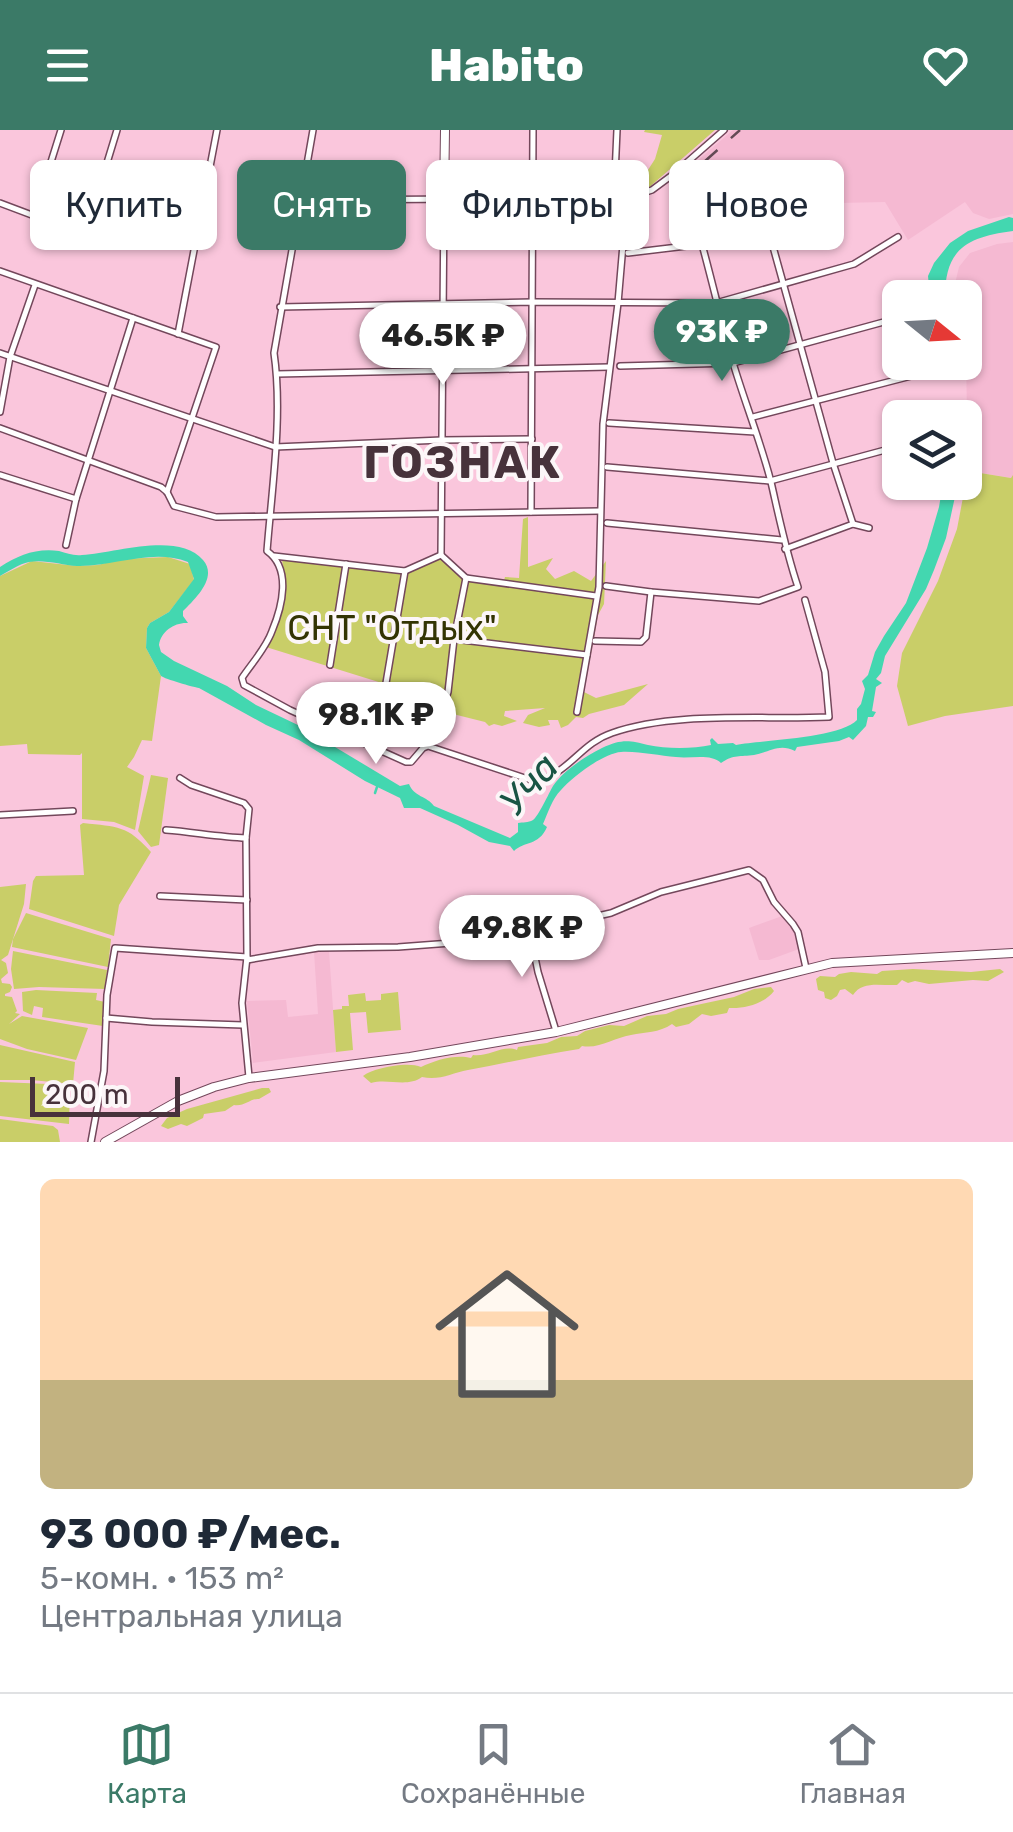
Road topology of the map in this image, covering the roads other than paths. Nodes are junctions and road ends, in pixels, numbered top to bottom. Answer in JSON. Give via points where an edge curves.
{"nodes":[{"id":1,"x":61,"y":130,"type":"edge"},
{"id":2,"x":117,"y":130,"type":"edge"},
{"id":3,"x":217,"y":130,"type":"edge"},
{"id":4,"x":313,"y":130,"type":"edge"},
{"id":5,"x":444,"y":130,"type":"edge"},
{"id":6,"x":533,"y":130,"type":"edge"},
{"id":7,"x":617,"y":130,"type":"edge"},
{"id":8,"x":724,"y":130,"type":"edge"},
{"id":9,"x":52,"y":160,"type":"edge"},
{"id":10,"x":108,"y":160,"type":"edge"},
{"id":11,"x":307,"y":160,"type":"edge"},
{"id":12,"x":444,"y":160,"type":"edge"},
{"id":13,"x":533,"y":160,"type":"edge"},
{"id":14,"x":616,"y":160,"type":"edge"},
{"id":15,"x":689,"y":160,"type":"edge"},
{"id":16,"x":0,"y":204,"type":"edge"},
{"id":17,"x":30,"y":215,"type":"edge"},
{"id":18,"x":898,"y":237,"type":"dead end"},
{"id":19,"x":669,"y":246,"type":"edge"},
{"id":20,"x":291,"y":250,"type":"edge"},
{"id":21,"x":444,"y":250,"type":"edge"},
{"id":22,"x":532,"y":250,"type":"edge"},
{"id":23,"x":623,"y":250,"type":"edge"},
{"id":24,"x":704,"y":250,"type":"edge"},
{"id":25,"x":774,"y":250,"type":"edge"},
{"id":26,"x":628,"y":252,"type":"dead end"},
{"id":27,"x":0,"y":271,"type":"edge"},
{"id":28,"x":35,"y":284,"type":"junction"},
{"id":29,"x":782,"y":284,"type":"junction"},
{"id":30,"x":533,"y":302,"type":"junction"},
{"id":31,"x":618,"y":303,"type":"junction"},
{"id":32,"x":716,"y":303,"type":"junction"},
{"id":33,"x":443,"y":304,"type":"junction"},
{"id":34,"x":280,"y":306,"type":"junction"},
{"id":35,"x":133,"y":317,"type":"junction"},
{"id":36,"x":882,"y":322,"type":"edge"},
{"id":37,"x":178,"y":334,"type":"junction"},
{"id":38,"x":800,"y":345,"type":"junction"},
{"id":39,"x":0,"y":353,"type":"edge"},
{"id":40,"x":10,"y":357,"type":"junction"},
{"id":41,"x":733,"y":363,"type":"junction"},
{"id":42,"x":620,"y":366,"type":"dead end"},
{"id":43,"x":608,"y":367,"type":"junction"},
{"id":44,"x":532,"y":368,"type":"junction"},
{"id":45,"x":443,"y":370,"type":"junction"},
{"id":46,"x":277,"y":374,"type":"junction"},
{"id":47,"x":895,"y":380,"type":"edge"},
{"id":48,"x":112,"y":390,"type":"junction"},
{"id":49,"x":816,"y":400,"type":"junction"},
{"id":50,"x":0,"y":412,"type":"edge"},
{"id":51,"x":752,"y":417,"type":"junction"},
{"id":52,"x":191,"y":420,"type":"junction"},
{"id":53,"x":609,"y":422,"type":"dead end"},
{"id":54,"x":0,"y":428,"type":"edge"},
{"id":55,"x":756,"y":432,"type":"junction"},
{"id":56,"x":442,"y":440,"type":"junction"},
{"id":57,"x":532,"y":440,"type":"junction"},
{"id":58,"x":275,"y":447,"type":"junction"},
{"id":59,"x":882,"y":451,"type":"edge"},
{"id":60,"x":88,"y":461,"type":"junction"},
{"id":61,"x":833,"y":463,"type":"junction"},
{"id":62,"x":608,"y":467,"type":"dead end"},
{"id":63,"x":0,"y":476,"type":"edge"},
{"id":64,"x":770,"y":480,"type":"junction"},
{"id":65,"x":164,"y":490,"type":"junction"},
{"id":66,"x":76,"y":499,"type":"junction"},
{"id":67,"x":600,"y":511,"type":"junction"},
{"id":68,"x":532,"y":512,"type":"junction"},
{"id":69,"x":442,"y":513,"type":"junction"},
{"id":70,"x":270,"y":515,"type":"junction"},
{"id":71,"x":607,"y":523,"type":"dead end"},
{"id":72,"x":853,"y":524,"type":"junction"},
{"id":73,"x":869,"y":528,"type":"dead end"},
{"id":74,"x":782,"y":540,"type":"junction"},
{"id":75,"x":66,"y":546,"type":"dead end"},
{"id":76,"x":785,"y":548,"type":"junction"},
{"id":77,"x":442,"y":555,"type":"junction"},
{"id":78,"x":274,"y":556,"type":"junction"},
{"id":79,"x":346,"y":564,"type":"junction"},
{"id":80,"x":405,"y":571,"type":"junction"},
{"id":81,"x":466,"y":578,"type":"junction"},
{"id":82,"x":606,"y":586,"type":"dead end"},
{"id":83,"x":650,"y":592,"type":"junction"},
{"id":84,"x":596,"y":596,"type":"junction"},
{"id":85,"x":805,"y":600,"type":"dead end"},
{"id":86,"x":454,"y":639,"type":"junction"},
{"id":87,"x":596,"y":640,"type":"dead end"},
{"id":88,"x":587,"y":655,"type":"junction"},
{"id":89,"x":330,"y":665,"type":"dead end"},
{"id":90,"x":386,"y":684,"type":"dead end"},
{"id":91,"x":443,"y":707,"type":"dead end"},
{"id":92,"x":577,"y":712,"type":"dead end"},
{"id":93,"x":180,"y":778,"type":"dead end"},
{"id":94,"x":73,"y":811,"type":"dead end"},
{"id":95,"x":0,"y":815,"type":"edge"},
{"id":96,"x":166,"y":830,"type":"dead end"},
{"id":97,"x":246,"y":838,"type":"junction"},
{"id":98,"x":160,"y":896,"type":"dead end"},
{"id":99,"x":247,"y":900,"type":"junction"},
{"id":100,"x":530,"y":933,"type":"junction"},
{"id":101,"x":1013,"y":953,"type":"edge"},
{"id":102,"x":247,"y":958,"type":"junction"},
{"id":103,"x":806,"y":968,"type":"junction"},
{"id":104,"x":106,"y":1018,"type":"junction"},
{"id":105,"x":243,"y":1025,"type":"junction"},
{"id":106,"x":556,"y":1032,"type":"junction"},
{"id":107,"x":249,"y":1078,"type":"junction"},
{"id":108,"x":91,"y":1142,"type":"edge"},
{"id":109,"x":104,"y":1142,"type":"edge"}],
"edges":[{"from":1,"to":9,"type":"street"},
{"from":2,"to":10,"type":"street"},
{"from":3,"to":37,"type":"street"},
{"from":4,"to":11,"type":"street"},
{"from":5,"to":12,"type":"main road"},
{"from":6,"to":13,"type":"street"},
{"from":7,"to":14,"type":"street"},
{"from":8,"to":15,"type":"street"},
{"from":16,"to":17,"type":"street"},
{"from":18,"to":29,"type":"street","via":[[854,264]]},
{"from":19,"to":26,"type":"street"},
{"from":20,"to":34,"type":"street"},
{"from":21,"to":33,"type":"street"},
{"from":22,"to":30,"type":"street"},
{"from":23,"to":31,"type":"street"},
{"from":24,"to":32,"type":"street"},
{"from":25,"to":29,"type":"street"},
{"from":27,"to":28,"type":"street"},
{"from":28,"to":35,"type":"street"},
{"from":28,"to":40,"type":"street"},
{"from":29,"to":32,"type":"street"},
{"from":29,"to":38,"type":"street"},
{"from":30,"to":31,"type":"street"},
{"from":30,"to":33,"type":"street"},
{"from":30,"to":44,"type":"street"},
{"from":31,"to":32,"type":"street"},
{"from":31,"to":43,"type":"street"},
{"from":32,"to":41,"type":"street"},
{"from":33,"to":34,"type":"street"},
{"from":33,"to":45,"type":"street"},
{"from":34,"to":46,"type":"street"},
{"from":35,"to":37,"type":"street"},
{"from":35,"to":48,"type":"street"},
{"from":36,"to":38,"type":"street"},
{"from":37,"to":52,"type":"street","via":[[216,347]]},
{"from":38,"to":41,"type":"street"},
{"from":38,"to":49,"type":"street"},
{"from":39,"to":40,"type":"street"},
{"from":40,"to":48,"type":"street"},
{"from":40,"to":50,"type":"street"},
{"from":41,"to":42,"type":"street"},
{"from":41,"to":51,"type":"street"},
{"from":43,"to":44,"type":"street"},
{"from":43,"to":67,"type":"street"},
{"from":44,"to":45,"type":"street"},
{"from":44,"to":57,"type":"street"},
{"from":45,"to":46,"type":"street"},
{"from":45,"to":56,"type":"street"},
{"from":46,"to":58,"type":"street"},
{"from":47,"to":49,"type":"street"},
{"from":48,"to":52,"type":"street"},
{"from":48,"to":60,"type":"street"},
{"from":49,"to":51,"type":"street"},
{"from":49,"to":61,"type":"street"},
{"from":51,"to":55,"type":"street"},
{"from":52,"to":58,"type":"street"},
{"from":52,"to":65,"type":"street"},
{"from":53,"to":55,"type":"street"},
{"from":54,"to":60,"type":"street"},
{"from":55,"to":64,"type":"street"},
{"from":56,"to":57,"type":"street"},
{"from":56,"to":58,"type":"street"},
{"from":56,"to":69,"type":"street"},
{"from":57,"to":68,"type":"street"},
{"from":58,"to":70,"type":"street"},
{"from":59,"to":61,"type":"street"},
{"from":60,"to":65,"type":"street"},
{"from":60,"to":66,"type":"street"},
{"from":61,"to":64,"type":"street"},
{"from":61,"to":72,"type":"street"},
{"from":62,"to":64,"type":"street"},
{"from":63,"to":66,"type":"street"},
{"from":64,"to":74,"type":"street"},
{"from":65,"to":70,"type":"street","via":[[174,506],[216,517]]},
{"from":66,"to":75,"type":"street"},
{"from":67,"to":68,"type":"street"},
{"from":67,"to":84,"type":"street"},
{"from":68,"to":69,"type":"street"},
{"from":69,"to":70,"type":"street"},
{"from":69,"to":77,"type":"street"},
{"from":70,"to":78,"type":"street","via":[[267,550]]},
{"from":71,"to":74,"type":"street"},
{"from":72,"to":73,"type":"street"},
{"from":72,"to":76,"type":"street"},
{"from":74,"to":76,"type":"street"},
{"from":76,"to":83,"type":"street","via":[[798,587],[760,601]]},
{"from":77,"to":80,"type":"street"},
{"from":77,"to":81,"type":"street"},
{"from":78,"to":79,"type":"street"},
{"from":78,"to":85,"type":"street","via":[[283,596],[272,634],[242,678],[244,685],[406,762],[428,746],[534,780],[562,771],[600,737],[637,726],[828,717],[825,672]]},
{"from":79,"to":80,"type":"street"},
{"from":79,"to":89,"type":"street"},
{"from":80,"to":90,"type":"street"},
{"from":81,"to":84,"type":"street"},
{"from":81,"to":86,"type":"street"},
{"from":82,"to":83,"type":"street"},
{"from":83,"to":87,"type":"street","via":[[646,637]]},
{"from":84,"to":88,"type":"street"},
{"from":86,"to":88,"type":"street"},
{"from":86,"to":91,"type":"street"},
{"from":88,"to":92,"type":"street"},
{"from":93,"to":97,"type":"street","via":[[247,804]]},
{"from":94,"to":95,"type":"street"},
{"from":96,"to":97,"type":"street"},
{"from":97,"to":99,"type":"street"},
{"from":98,"to":99,"type":"street"},
{"from":99,"to":102,"type":"street"},
{"from":100,"to":102,"type":"street"},
{"from":100,"to":103,"type":"street","via":[[749,870],[798,932]]},
{"from":100,"to":106,"type":"street"},
{"from":101,"to":103,"type":"main road"},
{"from":102,"to":104,"type":"street","via":[[115,948]]},
{"from":102,"to":105,"type":"street"},
{"from":103,"to":106,"type":"main road"},
{"from":104,"to":105,"type":"street"},
{"from":104,"to":108,"type":"street"},
{"from":105,"to":107,"type":"street"},
{"from":106,"to":107,"type":"main road"},
{"from":107,"to":109,"type":"main road","via":[[178,1101]]}]}
